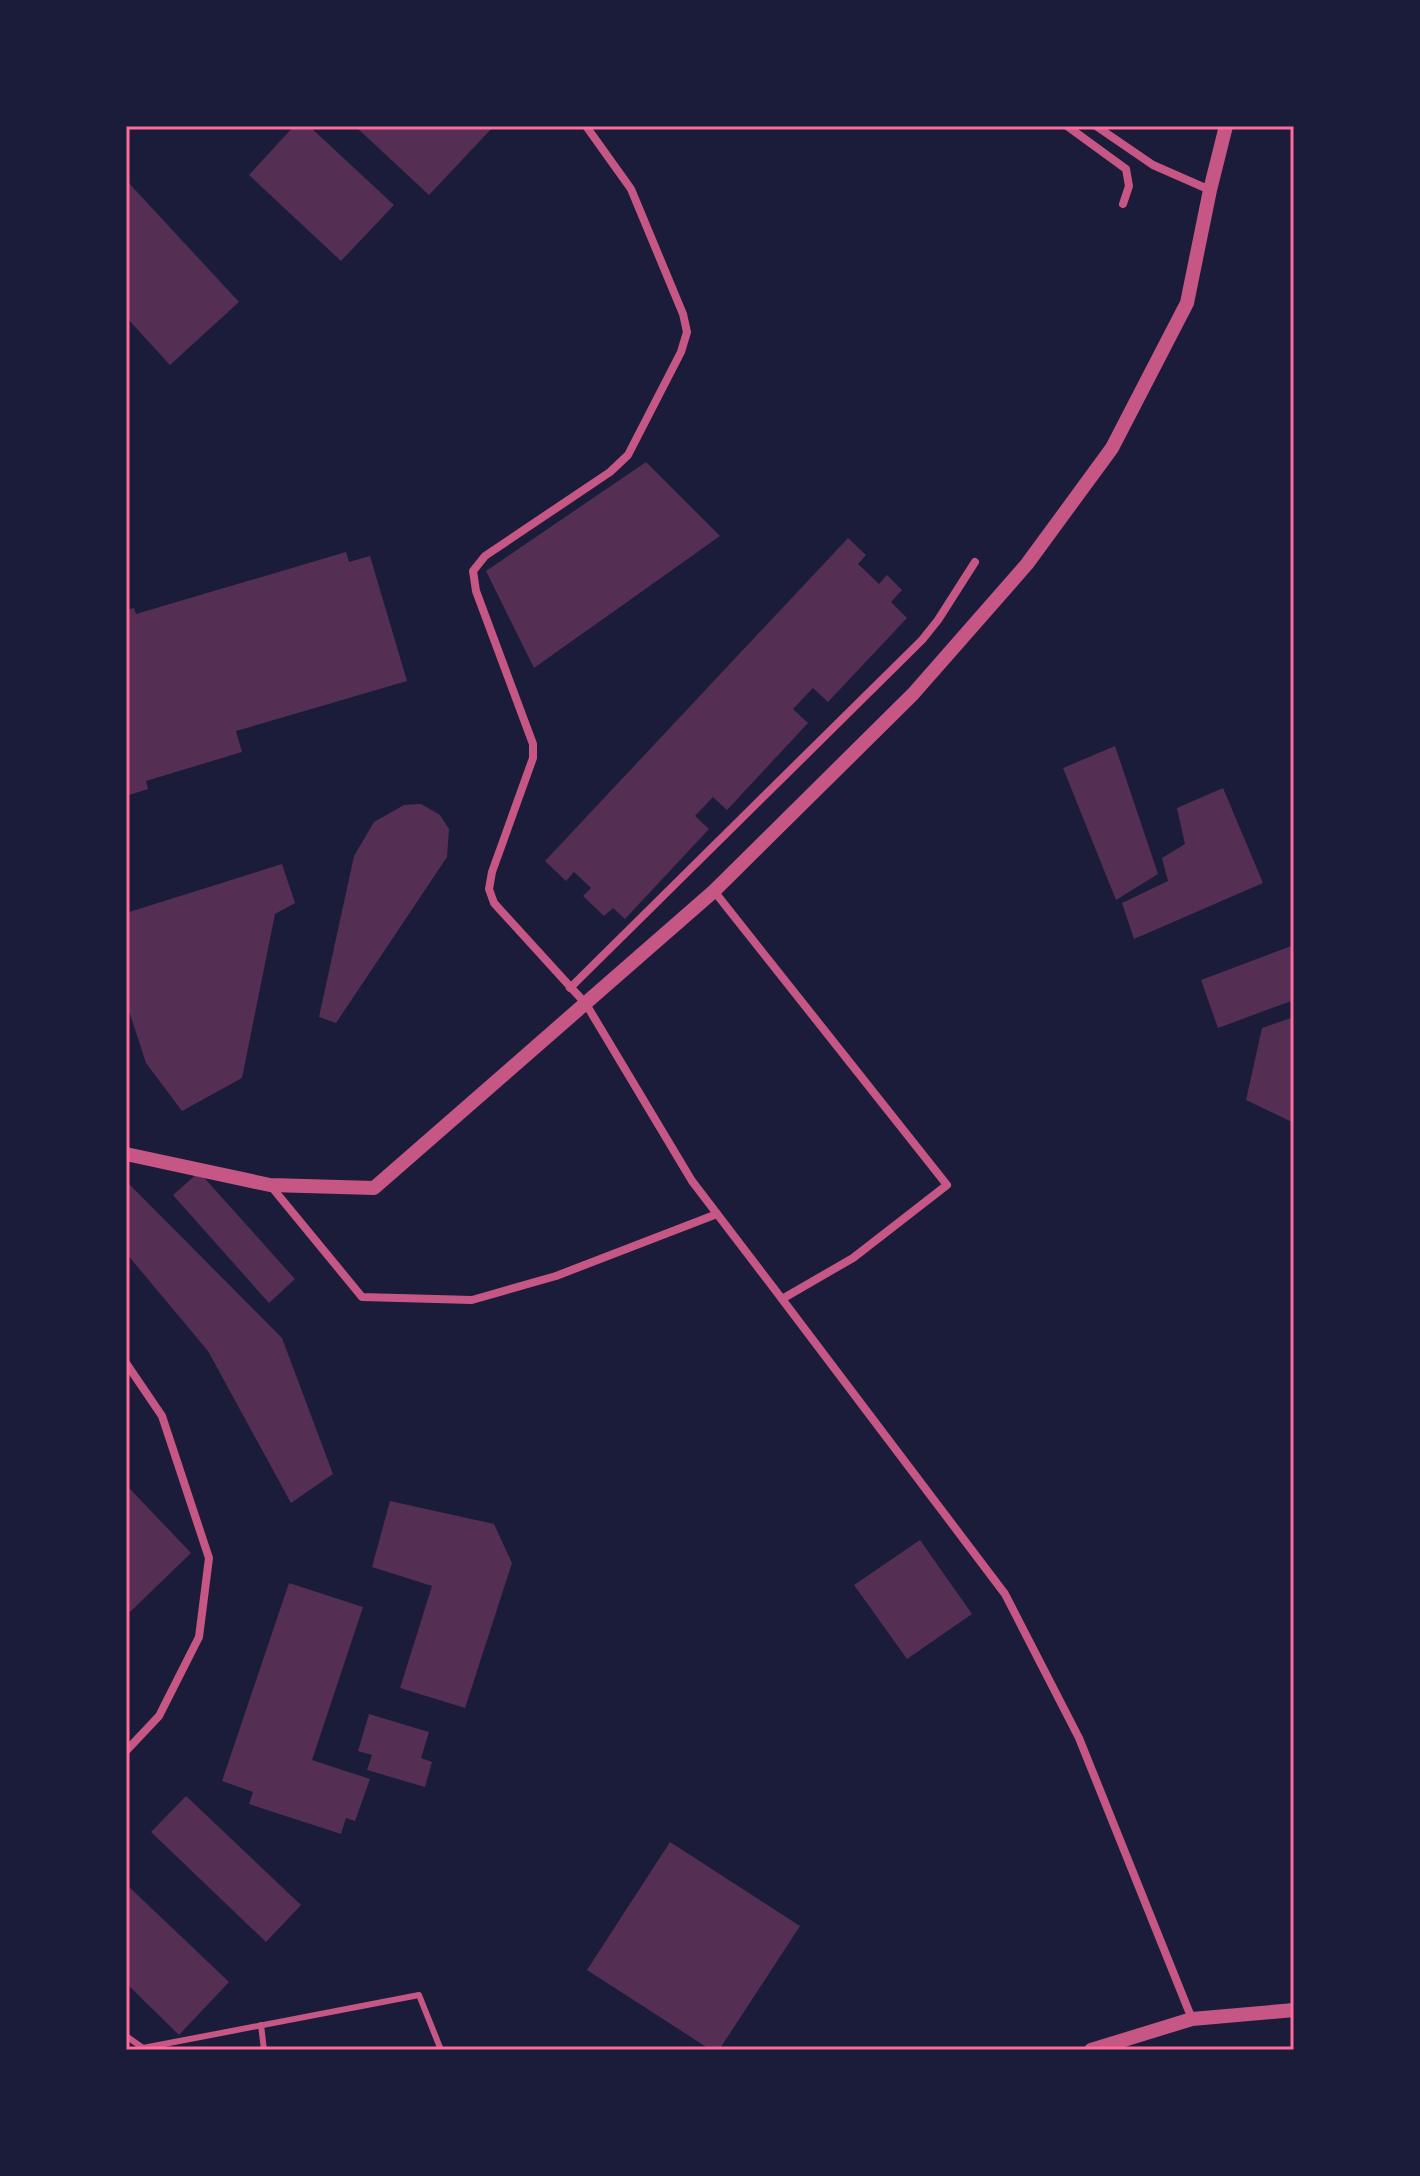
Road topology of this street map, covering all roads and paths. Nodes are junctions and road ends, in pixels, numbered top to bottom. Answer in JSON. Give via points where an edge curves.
{"nodes":[{"id":1,"x":586,"y":126,"type":"edge"},
{"id":2,"x":1067,"y":126,"type":"edge"},
{"id":3,"x":1096,"y":126,"type":"edge"},
{"id":4,"x":1226,"y":126,"type":"edge"},
{"id":5,"x":1210,"y":190,"type":"junction"},
{"id":6,"x":1123,"y":204,"type":"dead end"},
{"id":7,"x":975,"y":562,"type":"dead end"},
{"id":8,"x":714,"y":891,"type":"junction"},
{"id":9,"x":570,"y":988,"type":"junction"},
{"id":10,"x":586,"y":1004,"type":"junction"},
{"id":11,"x":126,"y":1154,"type":"edge"},
{"id":12,"x":270,"y":1185,"type":"junction"},
{"id":13,"x":717,"y":1214,"type":"junction"},
{"id":14,"x":782,"y":1299,"type":"junction"},
{"id":15,"x":126,"y":1363,"type":"edge"},
{"id":16,"x":126,"y":1751,"type":"edge"},
{"id":17,"x":1294,"y":2010,"type":"edge"},
{"id":18,"x":1192,"y":2019,"type":"junction"},
{"id":19,"x":261,"y":2025,"type":"junction"},
{"id":20,"x":126,"y":2036,"type":"edge"},
{"id":21,"x":158,"y":2047,"type":"edge"},
{"id":22,"x":264,"y":2050,"type":"edge"},
{"id":23,"x":441,"y":2050,"type":"edge"},
{"id":24,"x":1091,"y":2050,"type":"edge"}],
"edges":[{"from":1,"to":9,"type":"street","via":[[631,189],[687,332],[628,455],[485,556],[472,579],[533,744],[533,758],[490,881],[491,897]]},
{"from":2,"to":6,"type":"street","via":[[1126,169],[1129,186]]},
{"from":3,"to":5,"type":"street","via":[[1153,165]]},
{"from":4,"to":5,"type":"street"},
{"from":5,"to":8,"type":"street","via":[[1187,303],[1112,448],[1027,564],[913,694]]},
{"from":7,"to":9,"type":"street","via":[[922,640]]},
{"from":8,"to":10,"type":"street"},
{"from":8,"to":14,"type":"street","via":[[947,1185],[853,1258]]},
{"from":9,"to":10,"type":"street"},
{"from":10,"to":12,"type":"street","via":[[374,1188]]},
{"from":10,"to":13,"type":"street"},
{"from":11,"to":12,"type":"street"},
{"from":12,"to":13,"type":"street","via":[[362,1297],[472,1300],[556,1276]]},
{"from":13,"to":14,"type":"street"},
{"from":14,"to":18,"type":"street","via":[[1005,1594],[1079,1738]]},
{"from":15,"to":16,"type":"street","via":[[162,1416],[209,1558],[199,1637],[159,1716]]},
{"from":17,"to":18,"type":"street"},
{"from":18,"to":24,"type":"street"},
{"from":19,"to":21,"type":"lane"},
{"from":19,"to":22,"type":"lane"},
{"from":19,"to":23,"type":"lane","via":[[419,1995]]},
{"from":20,"to":21,"type":"lane","via":[[143,2048]]}]}
